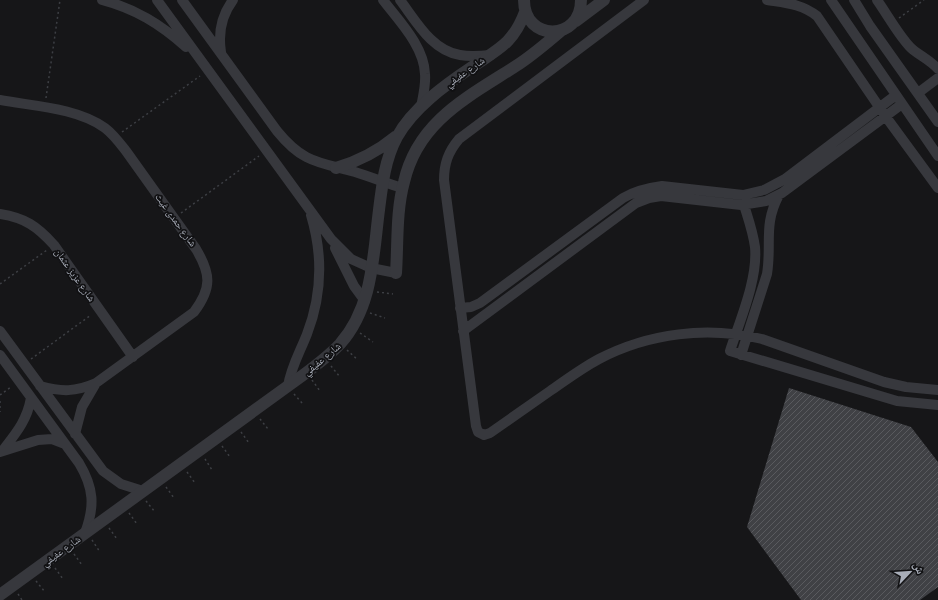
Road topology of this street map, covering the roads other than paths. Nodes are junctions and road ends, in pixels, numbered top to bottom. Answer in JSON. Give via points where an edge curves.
{"nodes":[{"id":1,"x":102,"y":0,"type":"edge"},
{"id":2,"x":157,"y":0,"type":"edge"},
{"id":3,"x":182,"y":0,"type":"edge"},
{"id":4,"x":233,"y":0,"type":"edge"},
{"id":5,"x":383,"y":0,"type":"edge"},
{"id":6,"x":400,"y":0,"type":"edge"},
{"id":7,"x":524,"y":0,"type":"edge"},
{"id":8,"x":581,"y":0,"type":"edge"},
{"id":9,"x":604,"y":0,"type":"edge"},
{"id":10,"x":644,"y":0,"type":"edge"},
{"id":11,"x":767,"y":0,"type":"edge"},
{"id":12,"x":831,"y":0,"type":"edge"},
{"id":13,"x":854,"y":0,"type":"edge"},
{"id":14,"x":877,"y":0,"type":"edge"},
{"id":15,"x":525,"y":12,"type":"junction"},
{"id":16,"x":573,"y":23,"type":"junction"},
{"id":17,"x":562,"y":30,"type":"junction"},
{"id":18,"x":221,"y":54,"type":"junction"},
{"id":19,"x":491,"y":55,"type":"junction"},
{"id":20,"x":200,"y":59,"type":"junction"},
{"id":21,"x":938,"y":68,"type":"edge"},
{"id":22,"x":938,"y":78,"type":"edge"},
{"id":23,"x":918,"y":93,"type":"junction"},
{"id":24,"x":896,"y":95,"type":"junction"},
{"id":25,"x":0,"y":100,"type":"edge"},
{"id":26,"x":902,"y":104,"type":"junction"},
{"id":27,"x":421,"y":107,"type":"junction"},
{"id":28,"x":879,"y":107,"type":"junction"},
{"id":29,"x":886,"y":116,"type":"junction"},
{"id":30,"x":938,"y":122,"type":"edge"},
{"id":31,"x":398,"y":135,"type":"junction"},
{"id":32,"x":938,"y":156,"type":"edge"},
{"id":33,"x":336,"y":168,"type":"junction"},
{"id":34,"x":383,"y":182,"type":"junction"},
{"id":35,"x":402,"y":188,"type":"junction"},
{"id":36,"x":938,"y":188,"type":"edge"},
{"id":37,"x":779,"y":195,"type":"junction"},
{"id":38,"x":623,"y":198,"type":"junction"},
{"id":39,"x":744,"y":205,"type":"junction"},
{"id":40,"x":309,"y":207,"type":"junction"},
{"id":41,"x":629,"y":207,"type":"junction"},
{"id":42,"x":0,"y":214,"type":"edge"},
{"id":43,"x":768,"y":229,"type":"junction"},
{"id":44,"x":752,"y":230,"type":"junction"},
{"id":45,"x":331,"y":239,"type":"junction"},
{"id":46,"x":371,"y":268,"type":"junction"},
{"id":47,"x":396,"y":273,"type":"joint"},
{"id":48,"x":364,"y":301,"type":"junction"},
{"id":49,"x":471,"y":307,"type":"junction"},
{"id":50,"x":460,"y":308,"type":"junction"},
{"id":51,"x":478,"y":320,"type":"junction"},
{"id":52,"x":463,"y":331,"type":"junction"},
{"id":53,"x":0,"y":333,"type":"edge"},
{"id":54,"x":735,"y":334,"type":"junction"},
{"id":55,"x":747,"y":336,"type":"junction"},
{"id":56,"x":0,"y":355,"type":"edge"},
{"id":57,"x":741,"y":355,"type":"junction"},
{"id":58,"x":133,"y":357,"type":"junction"},
{"id":59,"x":0,"y":367,"type":"edge"},
{"id":60,"x":18,"y":379,"type":"junction"},
{"id":61,"x":96,"y":383,"type":"junction"},
{"id":62,"x":40,"y":386,"type":"junction"},
{"id":63,"x":288,"y":386,"type":"junction"},
{"id":64,"x":938,"y":390,"type":"edge"},
{"id":65,"x":31,"y":398,"type":"junction"},
{"id":66,"x":938,"y":405,"type":"edge"},
{"id":67,"x":75,"y":434,"type":"junction"},
{"id":68,"x":65,"y":444,"type":"junction"},
{"id":69,"x":2,"y":451,"type":"edge"},
{"id":70,"x":142,"y":492,"type":"junction"},
{"id":71,"x":85,"y":533,"type":"junction"},
{"id":72,"x":0,"y":595,"type":"edge"}],
"edges":[{"from":1,"to":20,"type":"street","via":[[130,9],[157,24]]},
{"from":2,"to":20,"type":"street"},
{"from":3,"to":18,"type":"street"},
{"from":4,"to":18,"type":"street","via":[[223,17],[220,29]]},
{"from":5,"to":27,"type":"street","via":[[414,41],[422,57],[425,74]]},
{"from":6,"to":19,"type":"street","via":[[437,46],[460,55]]},
{"from":7,"to":15,"type":"street"},
{"from":8,"to":16,"type":"street","via":[[580,12]]},
{"from":9,"to":16,"type":"street"},
{"from":10,"to":50,"type":"street","via":[[459,140],[450,151],[445,165],[444,180]]},
{"from":11,"to":28,"type":"street","via":[[796,4],[817,16]]},
{"from":12,"to":24,"type":"street"},
{"from":13,"to":23,"type":"street"},
{"from":14,"to":21,"type":"street","via":[[912,48]]},
{"from":15,"to":17,"type":"street","via":[[537,27],[549,32]]},
{"from":15,"to":19,"type":"street","name":"شارع عفيفي","via":[[512,37]]},
{"from":16,"to":17,"type":"street"},
{"from":17,"to":35,"type":"street","via":[[537,52],[453,106],[436,121],[411,159]]},
{"from":18,"to":33,"type":"street","via":[[287,142],[310,160]]},
{"from":19,"to":27,"type":"street","name":"شارع عفيفي","via":[[455,78]]},
{"from":20,"to":40,"type":"street"},
{"from":22,"to":23,"type":"street"},
{"from":23,"to":30,"type":"street"},
{"from":24,"to":26,"type":"street"},
{"from":24,"to":28,"type":"street"},
{"from":25,"to":58,"type":"street","name":"شارع حمدى غيث","via":[[80,114],[116,137],[203,260],[208,284],[203,300],[194,312]]},
{"from":26,"to":29,"type":"street"},
{"from":26,"to":32,"type":"street"},
{"from":27,"to":31,"type":"street","name":"شارع عفيفي"},
{"from":28,"to":29,"type":"street"},
{"from":28,"to":38,"type":"street","via":[[781,181],[764,190],[743,195],[662,186],[642,190]]},
{"from":29,"to":36,"type":"street"},
{"from":29,"to":37,"type":"street"},
{"from":31,"to":33,"type":"street","via":[[376,152]]},
{"from":31,"to":34,"type":"street","name":"شارع عفيفي","via":[[388,158]]},
{"from":33,"to":34,"type":"street"},
{"from":34,"to":35,"type":"street"},
{"from":34,"to":46,"type":"street","name":"شارع عفيفي"},
{"from":35,"to":47,"type":"street"},
{"from":37,"to":39,"type":"street","via":[[766,201]]},
{"from":37,"to":43,"type":"street"},
{"from":38,"to":41,"type":"street"},
{"from":38,"to":49,"type":"street","via":[[484,301]]},
{"from":39,"to":41,"type":"street","via":[[661,196],[643,200]]},
{"from":39,"to":44,"type":"street"},
{"from":40,"to":45,"type":"street"},
{"from":40,"to":63,"type":"street","via":[[320,258],[319,284],[315,310],[293,364]]},
{"from":41,"to":51,"type":"street"},
{"from":42,"to":58,"type":"street","name":"شارع عزيز عثمان","via":[[22,219],[43,233]]},
{"from":43,"to":44,"type":"street","via":[[760,226]]},
{"from":43,"to":55,"type":"street","via":[[767,274]]},
{"from":44,"to":54,"type":"street","via":[[755,246],[754,274]]},
{"from":45,"to":46,"type":"street","via":[[351,259]]},
{"from":45,"to":48,"type":"street"},
{"from":46,"to":47,"type":"street"},
{"from":46,"to":48,"type":"street","name":"شارع عفيفي"},
{"from":48,"to":63,"type":"street","name":"شارع عفيفي","via":[[352,328],[340,344]]},
{"from":49,"to":50,"type":"street"},
{"from":49,"to":51,"type":"street"},
{"from":50,"to":52,"type":"street"},
{"from":51,"to":52,"type":"street"},
{"from":52,"to":54,"type":"street","via":[[476,426],[478,432],[484,435],[490,434],[585,367],[618,350],[669,336],[702,332]]},
{"from":53,"to":62,"type":"street"},
{"from":54,"to":55,"type":"street"},
{"from":54,"to":57,"type":"street","via":[[730,351]]},
{"from":55,"to":57,"type":"street"},
{"from":55,"to":64,"type":"street","via":[[884,382]]},
{"from":56,"to":60,"type":"street"},
{"from":57,"to":66,"type":"street","via":[[897,401]]},
{"from":58,"to":61,"type":"street","name":"شارع حمدى غيث"},
{"from":59,"to":60,"type":"street"},
{"from":60,"to":65,"type":"street"},
{"from":61,"to":62,"type":"street","name":"شارع حمدى غيث","via":[[68,391]]},
{"from":61,"to":67,"type":"street","name":"شارع حمدى غيث","via":[[82,407]]},
{"from":62,"to":67,"type":"street"},
{"from":63,"to":70,"type":"street","name":"شارع عفيفي"},
{"from":65,"to":68,"type":"street"},
{"from":65,"to":69,"type":"street","via":[[22,425]]},
{"from":67,"to":70,"type":"street","via":[[112,479]]},
{"from":68,"to":69,"type":"street","via":[[45,439]]},
{"from":68,"to":71,"type":"street","via":[[87,476],[91,490],[92,505]]},
{"from":70,"to":71,"type":"street","name":"شارع عفيفي"},
{"from":71,"to":72,"type":"street","name":"شارع عفيفي"}]}
